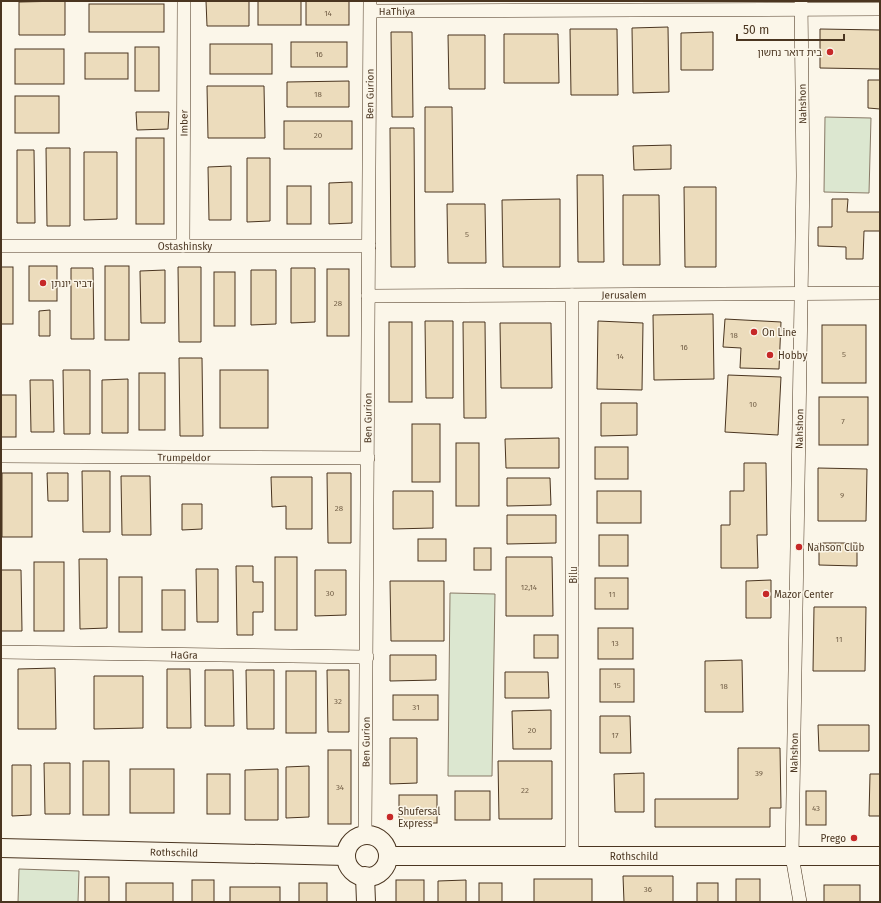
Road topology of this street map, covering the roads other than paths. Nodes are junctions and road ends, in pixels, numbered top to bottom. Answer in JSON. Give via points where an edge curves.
{"nodes":[{"id":1,"x":184,"y":1,"type":"edge"},
{"id":2,"x":371,"y":6,"type":"edge"},
{"id":3,"x":801,"y":6,"type":"edge"},
{"id":4,"x":880,"y":9,"type":"edge"},
{"id":5,"x":1,"y":246,"type":"edge"},
{"id":6,"x":183,"y":246,"type":"junction"},
{"id":7,"x":368,"y":246,"type":"junction"},
{"id":8,"x":880,"y":293,"type":"edge"},
{"id":9,"x":572,"y":295,"type":"junction"},
{"id":10,"x":801,"y":295,"type":"junction"},
{"id":11,"x":368,"y":296,"type":"junction"},
{"id":12,"x":1,"y":456,"type":"edge"},
{"id":13,"x":368,"y":458,"type":"junction"},
{"id":14,"x":1,"y":652,"type":"edge"},
{"id":15,"x":367,"y":657,"type":"junction"},
{"id":16,"x":365,"y":835,"type":"junction"},
{"id":17,"x":1,"y":848,"type":"edge"},
{"id":18,"x":346,"y":856,"type":"junction"},
{"id":19,"x":388,"y":856,"type":"junction"},
{"id":20,"x":572,"y":856,"type":"junction"},
{"id":21,"x":792,"y":856,"type":"junction"},
{"id":22,"x":880,"y":856,"type":"edge"},
{"id":23,"x":365,"y":876,"type":"junction"},
{"id":24,"x":366,"y":902,"type":"edge"},
{"id":25,"x":800,"y":902,"type":"edge"}],
"edges":[{"from":1,"to":6,"type":"street","name":"Imber"},
{"from":2,"to":3,"type":"street","name":"HaThiya","via":[[510,9]]},
{"from":2,"to":7,"type":"street","name":"Ben Gurion"},
{"from":3,"to":4,"type":"street","name":"HaThiya"},
{"from":3,"to":10,"type":"street","name":"Nahshon"},
{"from":5,"to":6,"type":"street","name":"Ostashinsky"},
{"from":6,"to":7,"type":"street","name":"Ostashinsky"},
{"from":7,"to":11,"type":"street","name":"Ben Gurion"},
{"from":8,"to":10,"type":"street","name":"Jerusalem"},
{"from":9,"to":10,"type":"street","name":"Jerusalem"},
{"from":9,"to":11,"type":"street","name":"Jerusalem"},
{"from":9,"to":20,"type":"street","name":"Bilu"},
{"from":10,"to":21,"type":"street","name":"Nahshon"},
{"from":11,"to":13,"type":"street","name":"Ben Gurion"},
{"from":12,"to":13,"type":"street","name":"Trumpeldor"},
{"from":13,"to":15,"type":"street","name":"Ben Gurion"},
{"from":14,"to":15,"type":"street","name":"HaGra"},
{"from":15,"to":16,"type":"street","name":"Ben Gurion"},
{"from":16,"to":18,"type":"street","via":[[352,841]]},
{"from":16,"to":19,"type":"street","via":[[379,839],[384,844]]},
{"from":17,"to":18,"type":"street","name":"Rothschild"},
{"from":18,"to":23,"type":"street","via":[[349,866],[355,873]]},
{"from":19,"to":20,"type":"street","name":"Rothschild"},
{"from":19,"to":23,"type":"street","via":[[381,871],[375,875]]},
{"from":20,"to":21,"type":"street","name":"Rothschild"},
{"from":21,"to":22,"type":"street","name":"Rothschild"},
{"from":21,"to":25,"type":"street","name":"Nahshon"},
{"from":23,"to":24,"type":"street"}]}
